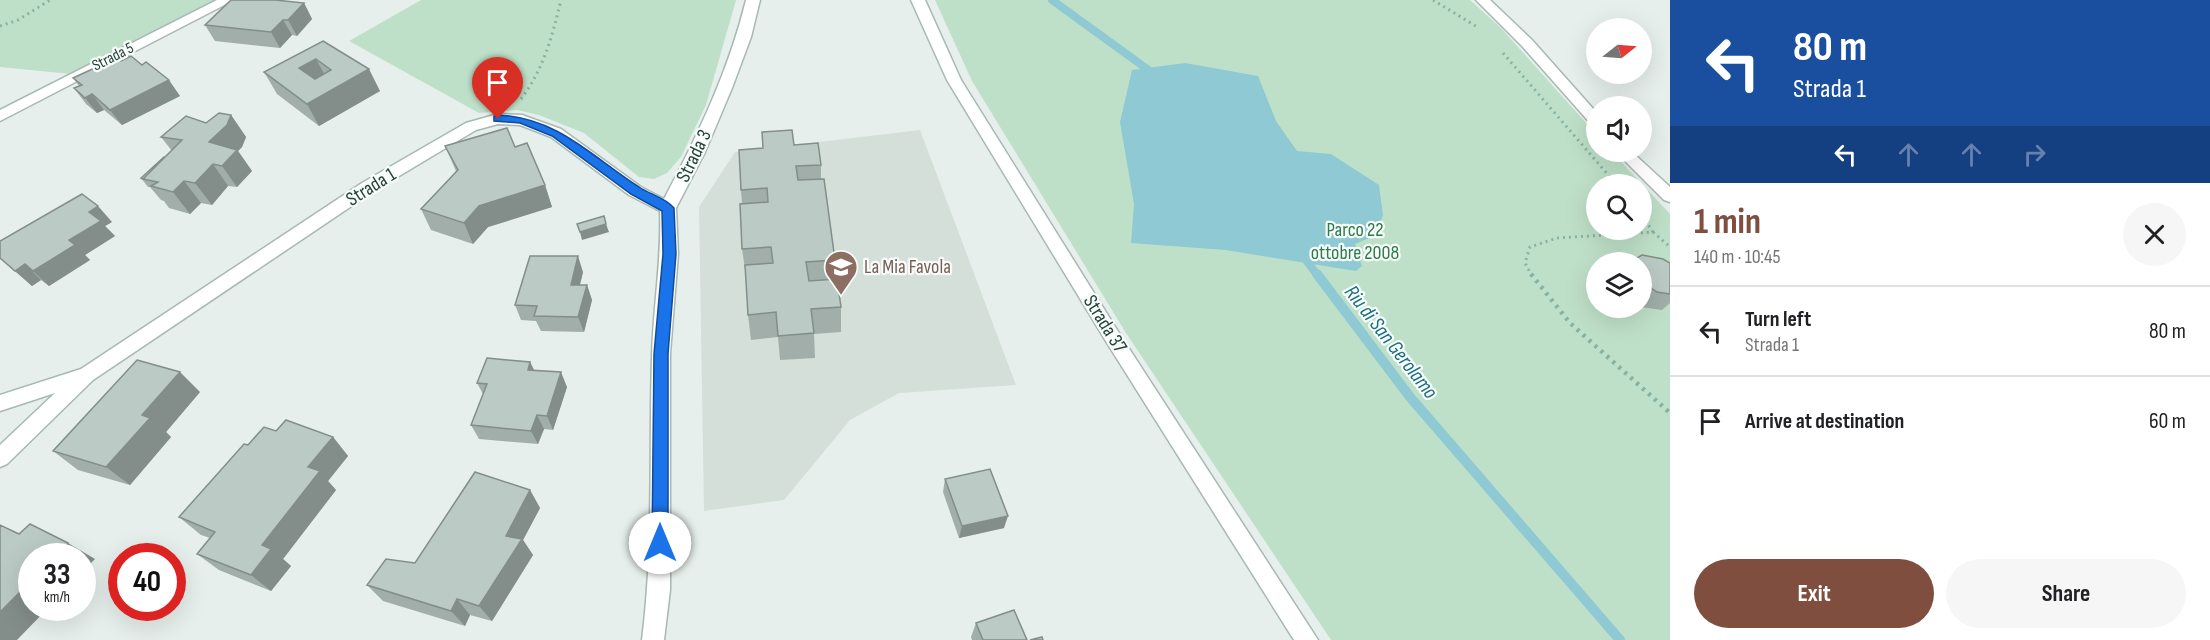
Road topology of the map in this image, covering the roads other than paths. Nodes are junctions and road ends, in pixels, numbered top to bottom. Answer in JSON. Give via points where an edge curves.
{"nodes":[{"id":1,"x":227,"y":0,"type":"edge"},
{"id":2,"x":753,"y":0,"type":"edge"},
{"id":3,"x":918,"y":0,"type":"edge"},
{"id":4,"x":1483,"y":0,"type":"edge"},
{"id":5,"x":1586,"y":109,"type":"edge"},
{"id":6,"x":0,"y":116,"type":"edge"},
{"id":7,"x":1634,"y":162,"type":"edge"},
{"id":8,"x":1670,"y":196,"type":"edge"},
{"id":9,"x":668,"y":208,"type":"junction"},
{"id":10,"x":86,"y":375,"type":"junction"},
{"id":11,"x":0,"y":403,"type":"edge"},
{"id":12,"x":0,"y":458,"type":"edge"},
{"id":13,"x":653,"y":640,"type":"edge"},
{"id":14,"x":1307,"y":640,"type":"edge"}],
"edges":[{"from":1,"to":6,"type":"street","name":"Strada 5"},
{"from":2,"to":9,"type":"street","name":"Strada 3","via":[[725,88]]},
{"from":3,"to":14,"type":"street","name":"Strada 37","via":[[954,80],[1113,338]]},
{"from":4,"to":5,"type":"street"},
{"from":7,"to":8,"type":"street"},
{"from":9,"to":10,"type":"street","name":"Strada 1","via":[[635,191],[556,133],[522,120],[498,119],[471,126],[368,187]]},
{"from":9,"to":13,"type":"street","name":"Strada 3","via":[[670,254],[661,354],[659,590]]},
{"from":10,"to":11,"type":"street","name":"Strada 1"},
{"from":10,"to":12,"type":"street","name":"Strada 1"}]}
